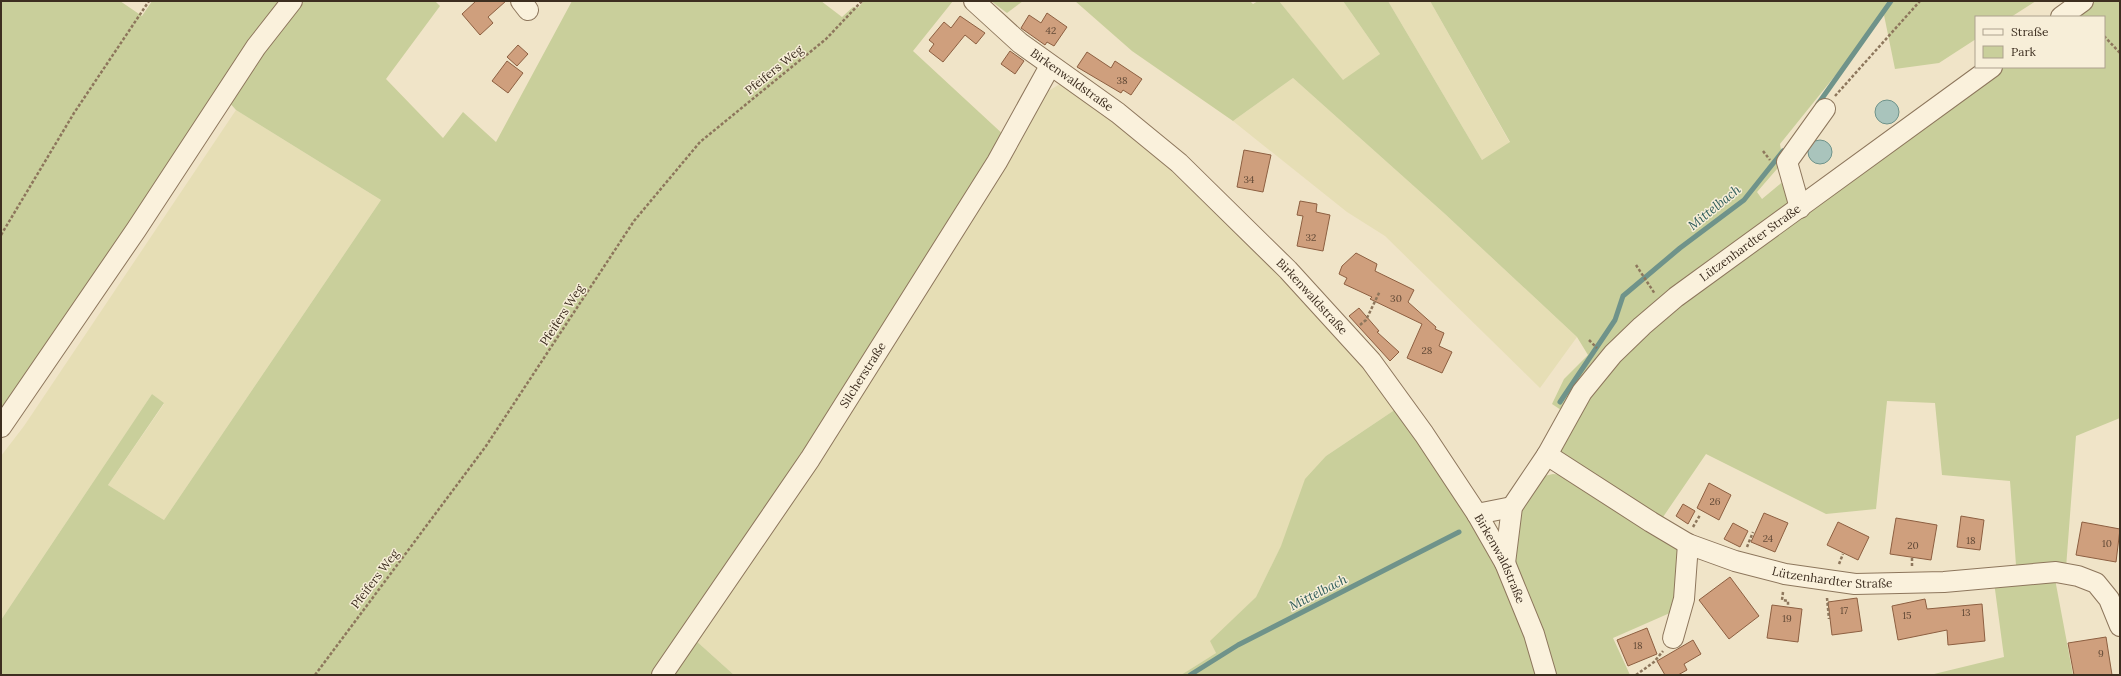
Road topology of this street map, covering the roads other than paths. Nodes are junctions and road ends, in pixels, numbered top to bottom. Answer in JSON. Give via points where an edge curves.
{"nodes":[{"id":1,"x":292,"y":1,"type":"edge"},
{"id":2,"x":974,"y":1,"type":"edge"},
{"id":3,"x":2083,"y":1,"type":"edge"},
{"id":4,"x":2062,"y":16,"type":"edge"},
{"id":5,"x":1050,"y":66,"type":"junction"},
{"id":6,"x":1991,"y":68,"type":"edge"},
{"id":7,"x":1825,"y":109,"type":"road end"},
{"id":8,"x":1800,"y":208,"type":"junction"},
{"id":9,"x":1,"y":427,"type":"edge"},
{"id":10,"x":1547,"y":455,"type":"junction"},
{"id":11,"x":1512,"y":507,"type":"junction"},
{"id":12,"x":1477,"y":514,"type":"junction"},
{"id":13,"x":1688,"y":544,"type":"junction"},
{"id":14,"x":1505,"y":563,"type":"junction"},
{"id":15,"x":2120,"y":626,"type":"edge"},
{"id":16,"x":1672,"y":638,"type":"road end"},
{"id":17,"x":662,"y":675,"type":"edge"},
{"id":18,"x":1546,"y":675,"type":"edge"}],
"edges":[{"from":1,"to":9,"type":"street","via":[[256,47],[136,230]]},
{"from":2,"to":5,"type":"street","name":"Birkenwaldstraße","via":[[1020,43]]},
{"from":3,"to":4,"type":"street"},
{"from":5,"to":12,"type":"street","name":"Birkenwaldstraße","via":[[1118,113],[1179,163],[1288,270],[1371,361],[1420,428]]},
{"from":5,"to":17,"type":"street","name":"Silcherstraße","via":[[997,162],[810,459]]},
{"from":6,"to":8,"type":"street","name":"Lützenhardter Straße"},
{"from":7,"to":8,"type":"street","via":[[1787,162]]},
{"from":8,"to":10,"type":"street","name":"Lützenhardter Straße","via":[[1676,297],[1613,354],[1582,392]]},
{"from":10,"to":11,"type":"street","name":"Lützenhardter Straße"},
{"from":10,"to":13,"type":"street","name":"Lützenhardter Straße"},
{"from":11,"to":12,"type":"street"},
{"from":11,"to":14,"type":"street","name":"Lützenhardter Straße"},
{"from":12,"to":14,"type":"street","name":"Birkenwaldstraße"},
{"from":13,"to":15,"type":"street","name":"Lützenhardter Straße","via":[[1735,561],[1784,574],[1855,584],[1944,582],[2056,572],[2078,576],[2096,583],[2109,599]]},
{"from":13,"to":16,"type":"street","via":[[1684,599]]},
{"from":14,"to":18,"type":"street","name":"Birkenwaldstraße","via":[[1534,634]]}]}
